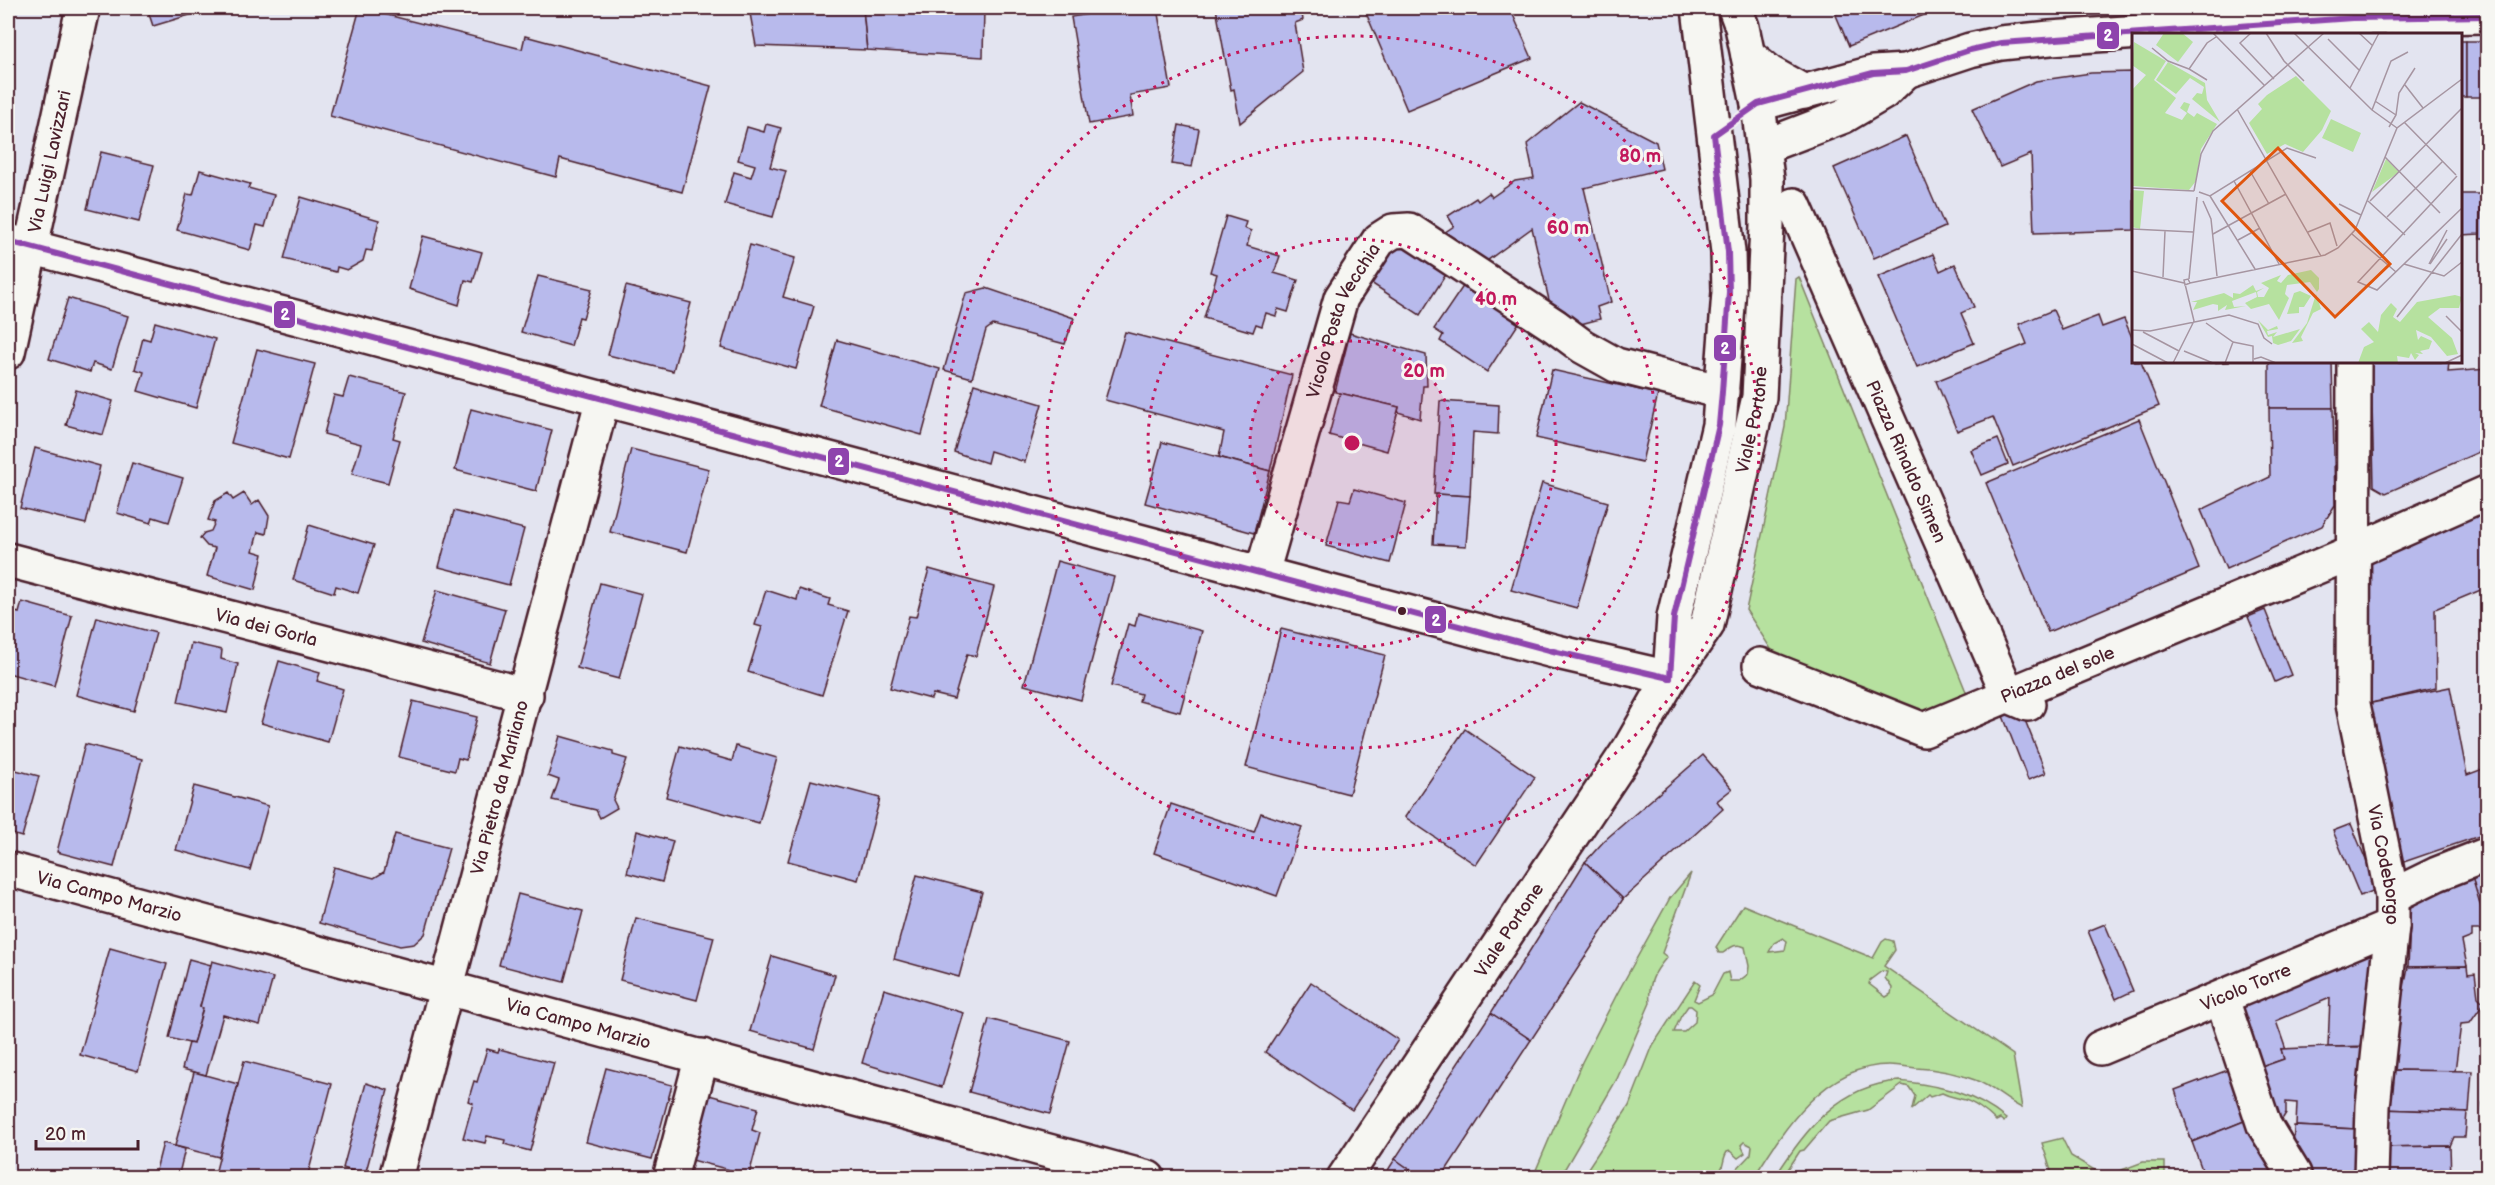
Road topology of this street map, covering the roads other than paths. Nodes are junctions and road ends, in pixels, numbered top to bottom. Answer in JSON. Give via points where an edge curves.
{"nodes":[{"id":1,"x":83,"y":8,"type":"edge"},
{"id":2,"x":1699,"y":8,"type":"edge"},
{"id":3,"x":1735,"y":8,"type":"edge"},
{"id":4,"x":2487,"y":16,"type":"edge"},
{"id":5,"x":2352,"y":20,"type":"edge"},
{"id":6,"x":2132,"y":33,"type":"edge"},
{"id":7,"x":2134,"y":33,"type":"edge"},
{"id":8,"x":1748,"y":55,"type":"junction"},
{"id":9,"x":1906,"y":71,"type":"junction"},
{"id":10,"x":1804,"y":92,"type":"junction"},
{"id":11,"x":1758,"y":104,"type":"junction"},
{"id":12,"x":1714,"y":135,"type":"junction"},
{"id":13,"x":1763,"y":147,"type":"junction"},
{"id":14,"x":1794,"y":205,"type":"dead end"},
{"id":15,"x":19,"y":244,"type":"edge"},
{"id":16,"x":8,"y":352,"type":"edge"},
{"id":17,"x":2354,"y":363,"type":"edge"},
{"id":18,"x":1722,"y":392,"type":"junction"},
{"id":19,"x":603,"y":398,"type":"junction"},
{"id":20,"x":2487,"y":492,"type":"edge"},
{"id":21,"x":2353,"y":552,"type":"junction"},
{"id":22,"x":8,"y":560,"type":"edge"},
{"id":23,"x":1262,"y":573,"type":"junction"},
{"id":24,"x":1760,"y":665,"type":"dead end"},
{"id":25,"x":1670,"y":678,"type":"junction"},
{"id":26,"x":526,"y":695,"type":"junction"},
{"id":27,"x":2020,"y":701,"type":"junction"},
{"id":28,"x":2487,"y":854,"type":"edge"},
{"id":29,"x":8,"y":869,"type":"edge"},
{"id":30,"x":2392,"y":911,"type":"junction"},
{"id":31,"x":446,"y":989,"type":"junction"},
{"id":32,"x":2222,"y":999,"type":"junction"},
{"id":33,"x":2100,"y":1048,"type":"dead end"},
{"id":34,"x":702,"y":1056,"type":"junction"},
{"id":35,"x":2294,"y":1174,"type":"dead end"},
{"id":36,"x":396,"y":1178,"type":"edge"},
{"id":37,"x":670,"y":1178,"type":"edge"},
{"id":38,"x":1148,"y":1178,"type":"edge"},
{"id":39,"x":1344,"y":1178,"type":"edge"},
{"id":40,"x":2371,"y":1178,"type":"edge"}],
"edges":[{"from":1,"to":15,"type":"street","name":"Via Luigi Lavizzari"},
{"from":2,"to":12,"type":"street","name":"Viale Portone"},
{"from":3,"to":8,"type":"street","name":"Viale Portone"},
{"from":4,"to":5,"type":"street"},
{"from":5,"to":7,"type":"street"},
{"from":6,"to":9,"type":"street","via":[[2001,43]]},
{"from":8,"to":10,"type":"street"},
{"from":8,"to":11,"type":"street","name":"Viale Portone"},
{"from":9,"to":10,"type":"street","via":[[1872,74]]},
{"from":9,"to":13,"type":"street","via":[[1883,93],[1844,116]]},
{"from":10,"to":11,"type":"street"},
{"from":11,"to":12,"type":"street"},
{"from":11,"to":13,"type":"street","name":"Viale Portone"},
{"from":12,"to":13,"type":"street"},
{"from":12,"to":18,"type":"street","name":"Viale Portone","via":[[1730,292]]},
{"from":13,"to":25,"type":"street","name":"Viale Portone","via":[[1768,206],[1759,397],[1707,625]]},
{"from":14,"to":27,"type":"street","name":"Piazza Rinaldo Simen"},
{"from":15,"to":16,"type":"street","name":"Via Luigi Lavizzari"},
{"from":15,"to":19,"type":"street"},
{"from":17,"to":21,"type":"street","name":"Via Codeborgo"},
{"from":18,"to":23,"type":"street","name":"Vicolo Posta Vecchia","via":[[1616,365],[1409,230],[1393,231],[1379,240],[1341,298]]},
{"from":18,"to":25,"type":"street","name":"Viale Portone","via":[[1719,425],[1674,618]]},
{"from":19,"to":23,"type":"street"},
{"from":19,"to":26,"type":"street","name":"Via Pietro da Marliano"},
{"from":20,"to":21,"type":"street","name":"Piazza del sole"},
{"from":21,"to":27,"type":"street","name":"Piazza del sole"},
{"from":21,"to":30,"type":"street","name":"Via Codeborgo","via":[[2353,704]]},
{"from":22,"to":26,"type":"street","name":"Via dei Gorla"},
{"from":23,"to":25,"type":"street"},
{"from":24,"to":27,"type":"street","name":"Piazza del sole","via":[[1924,730]]},
{"from":25,"to":39,"type":"street","name":"Viale Portone","via":[[1630,748]]},
{"from":26,"to":31,"type":"street","name":"Via Pietro da Marliano"},
{"from":28,"to":30,"type":"street","name":"Vicolo Torre","via":[[2437,874]]},
{"from":29,"to":31,"type":"street","name":"Via Campo Marzio"},
{"from":30,"to":32,"type":"street","name":"Vicolo Torre"},
{"from":30,"to":40,"type":"street","name":"Via Codeborgo","via":[[2373,1106]]},
{"from":31,"to":34,"type":"street","name":"Via Campo Marzio"},
{"from":31,"to":36,"type":"street","name":"Via Pietro da Marliano"},
{"from":32,"to":33,"type":"street","name":"Vicolo Torre"},
{"from":32,"to":35,"type":"street","via":[[2264,1125]]},
{"from":34,"to":37,"type":"street"},
{"from":34,"to":38,"type":"street","name":"Via Campo Marzio"}]}
